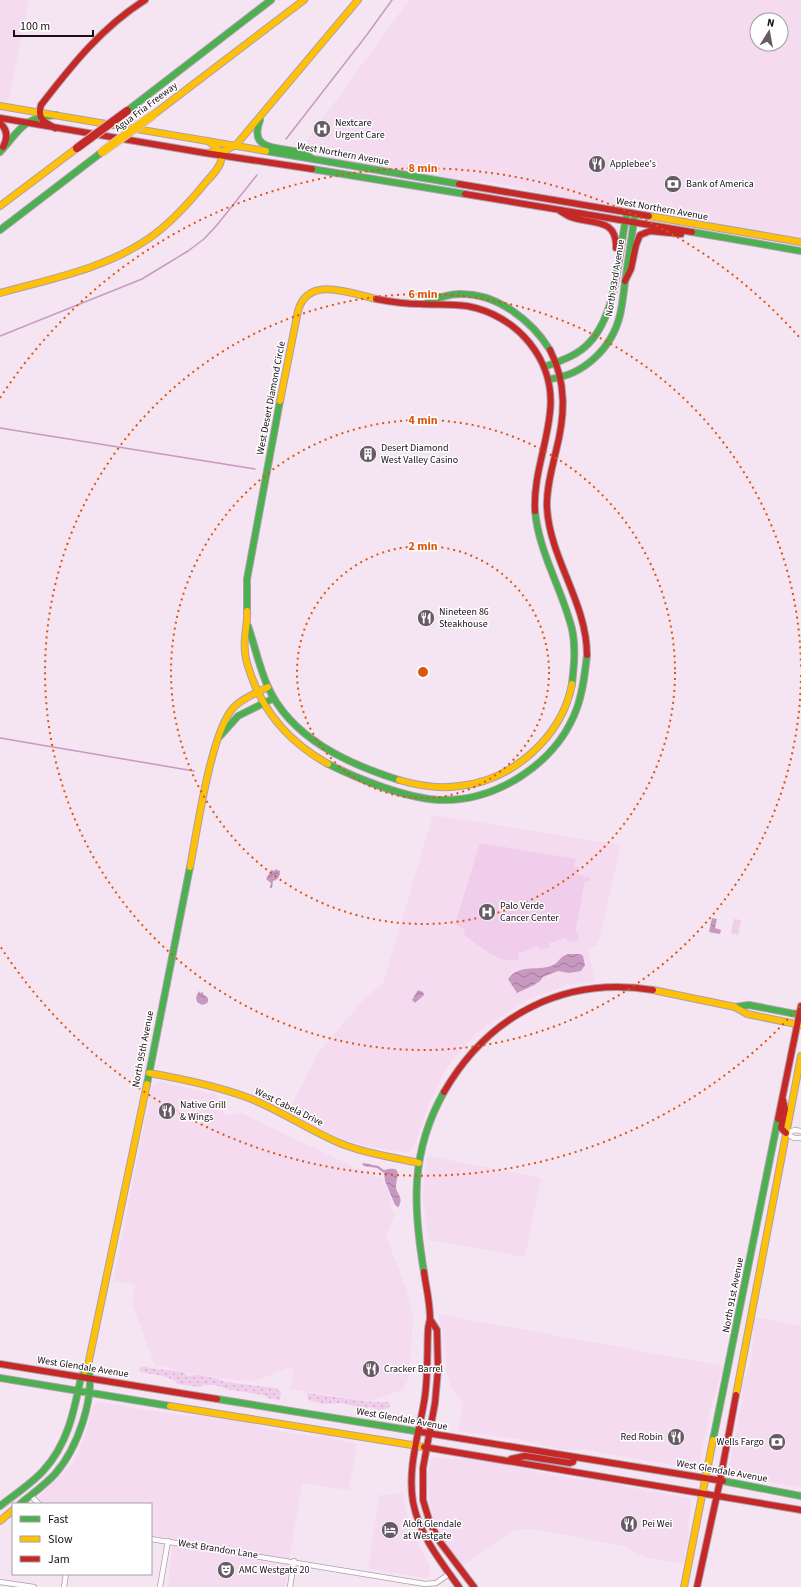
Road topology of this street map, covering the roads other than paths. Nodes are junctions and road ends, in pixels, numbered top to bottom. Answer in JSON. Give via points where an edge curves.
{"nodes":[{"id":1,"x":145,"y":0,"type":"edge"},
{"id":2,"x":271,"y":0,"type":"edge"},
{"id":3,"x":304,"y":0,"type":"edge"},
{"id":4,"x":358,"y":0,"type":"edge"},
{"id":5,"x":0,"y":106,"type":"edge"},
{"id":6,"x":264,"y":113,"type":"junction"},
{"id":7,"x":40,"y":114,"type":"junction"},
{"id":8,"x":0,"y":118,"type":"edge"},
{"id":9,"x":0,"y":123,"type":"edge"},
{"id":10,"x":26,"y":123,"type":"junction"},
{"id":11,"x":55,"y":128,"type":"junction"},
{"id":12,"x":208,"y":140,"type":"junction"},
{"id":13,"x":236,"y":145,"type":"junction"},
{"id":14,"x":0,"y":151,"type":"edge"},
{"id":15,"x":222,"y":154,"type":"junction"},
{"id":16,"x":312,"y":159,"type":"junction"},
{"id":17,"x":410,"y":176,"type":"junction"},
{"id":18,"x":371,"y":178,"type":"junction"},
{"id":19,"x":466,"y":186,"type":"junction"},
{"id":20,"x":465,"y":194,"type":"junction"},
{"id":21,"x":0,"y":206,"type":"edge"},
{"id":22,"x":559,"y":210,"type":"junction"},
{"id":23,"x":630,"y":218,"type":"junction"},
{"id":24,"x":0,"y":230,"type":"edge"},
{"id":25,"x":696,"y":233,"type":"junction"},
{"id":26,"x":798,"y":242,"type":"edge"},
{"id":27,"x":797,"y":250,"type":"edge"},
{"id":28,"x":615,"y":279,"type":"junction"},
{"id":29,"x":625,"y":281,"type":"junction"},
{"id":30,"x":0,"y":293,"type":"edge"},
{"id":31,"x":424,"y":304,"type":"junction"},
{"id":32,"x":556,"y":364,"type":"junction"},
{"id":33,"x":544,"y":367,"type":"junction"},
{"id":34,"x":550,"y":379,"type":"junction"},
{"id":35,"x":561,"y":379,"type":"junction"},
{"id":36,"x":558,"y":554,"type":"junction"},
{"id":37,"x":547,"y":559,"type":"junction"},
{"id":38,"x":248,"y":626,"type":"junction"},
{"id":39,"x":268,"y":687,"type":"junction"},
{"id":40,"x":258,"y":692,"type":"junction"},
{"id":41,"x":274,"y":698,"type":"junction"},
{"id":42,"x":264,"y":702,"type":"junction"},
{"id":43,"x":219,"y":737,"type":"junction"},
{"id":44,"x":735,"y":1007,"type":"junction"},
{"id":45,"x":800,"y":1012,"type":"edge"},
{"id":46,"x":799,"y":1025,"type":"edge"},
{"id":47,"x":801,"y":1056,"type":"edge"},
{"id":48,"x":149,"y":1073,"type":"junction"},
{"id":49,"x":782,"y":1099,"type":"junction"},
{"id":50,"x":801,"y":1131,"type":"edge"},
{"id":51,"x":786,"y":1133,"type":"junction"},
{"id":52,"x":801,"y":1138,"type":"edge"},
{"id":53,"x":419,"y":1162,"type":"junction"},
{"id":54,"x":430,"y":1319,"type":"junction"},
{"id":55,"x":736,"y":1328,"type":"junction"},
{"id":56,"x":748,"y":1331,"type":"junction"},
{"id":57,"x":0,"y":1364,"type":"edge"},
{"id":58,"x":88,"y":1365,"type":"junction"},
{"id":59,"x":81,"y":1377,"type":"junction"},
{"id":60,"x":0,"y":1378,"type":"edge"},
{"id":61,"x":92,"y":1378,"type":"junction"},
{"id":62,"x":78,"y":1390,"type":"junction"},
{"id":63,"x":89,"y":1392,"type":"junction"},
{"id":64,"x":419,"y":1431,"type":"junction"},
{"id":65,"x":430,"y":1433,"type":"junction"},
{"id":66,"x":416,"y":1445,"type":"junction"},
{"id":67,"x":427,"y":1447,"type":"junction"},
{"id":68,"x":574,"y":1457,"type":"junction"},
{"id":69,"x":507,"y":1460,"type":"junction"},
{"id":70,"x":705,"y":1478,"type":"junction"},
{"id":71,"x":720,"y":1481,"type":"junction"},
{"id":72,"x":702,"y":1492,"type":"junction"},
{"id":73,"x":30,"y":1495,"type":"junction"},
{"id":74,"x":717,"y":1495,"type":"junction"},
{"id":75,"x":801,"y":1496,"type":"edge"},
{"id":76,"x":21,"y":1503,"type":"edge"},
{"id":77,"x":38,"y":1503,"type":"edge"},
{"id":78,"x":0,"y":1506,"type":"edge"},
{"id":79,"x":801,"y":1510,"type":"edge"},
{"id":80,"x":12,"y":1511,"type":"edge"},
{"id":81,"x":0,"y":1521,"type":"edge"},
{"id":82,"x":152,"y":1539,"type":"edge"},
{"id":83,"x":168,"y":1541,"type":"junction"},
{"id":84,"x":294,"y":1561,"type":"junction"},
{"id":85,"x":449,"y":1574,"type":"junction"},
{"id":86,"x":66,"y":1575,"type":"edge"},
{"id":87,"x":409,"y":1581,"type":"junction"},
{"id":88,"x":0,"y":1582,"type":"edge"},
{"id":89,"x":34,"y":1587,"type":"edge"},
{"id":90,"x":64,"y":1587,"type":"edge"},
{"id":91,"x":160,"y":1587,"type":"edge"},
{"id":92,"x":290,"y":1587,"type":"edge"},
{"id":93,"x":408,"y":1587,"type":"edge"},
{"id":94,"x":459,"y":1587,"type":"edge"},
{"id":95,"x":474,"y":1587,"type":"edge"},
{"id":96,"x":686,"y":1587,"type":"edge"},
{"id":97,"x":698,"y":1587,"type":"edge"}],
"edges":[{"from":1,"to":7,"type":"main road","via":[[90,44],[44,101]]},
{"from":2,"to":21,"type":"main road","name":"Agua Fria Freeway","bridge":true},
{"from":3,"to":24,"type":"main road","name":"Agua Fria Freeway","bridge":true},
{"from":4,"to":6,"type":"main road"},
{"from":5,"to":7,"type":"main road","name":"West Northern Avenue"},
{"from":6,"to":13,"type":"main road"},
{"from":6,"to":16,"type":"main road","via":[[256,128],[257,140],[265,145],[300,152]]},
{"from":7,"to":10,"type":"main road"},
{"from":7,"to":11,"type":"main road","via":[[45,123]]},
{"from":7,"to":12,"type":"main road","name":"West Northern Avenue"},
{"from":8,"to":10,"type":"main road"},
{"from":9,"to":14,"type":"main road","via":[[7,136]]},
{"from":10,"to":11,"type":"main road"},
{"from":10,"to":14,"type":"main road"},
{"from":11,"to":15,"type":"main road"},
{"from":12,"to":13,"type":"main road","name":"West Northern Avenue"},
{"from":12,"to":15,"type":"main road"},
{"from":13,"to":15,"type":"main road"},
{"from":13,"to":16,"type":"main road","name":"West Northern Avenue"},
{"from":15,"to":18,"type":"main road","name":"West Northern Avenue"},
{"from":15,"to":30,"type":"main road","via":[[219,166],[195,196],[148,239],[113,258],[81,270]]},
{"from":16,"to":17,"type":"main road","name":"West Northern Avenue"},
{"from":17,"to":18,"type":"main road","via":[[404,179],[384,176]]},
{"from":17,"to":19,"type":"main road","name":"West Northern Avenue"},
{"from":18,"to":20,"type":"main road","name":"West Northern Avenue"},
{"from":19,"to":20,"type":"main road"},
{"from":19,"to":23,"type":"main road","name":"West Northern Avenue"},
{"from":20,"to":22,"type":"main road","name":"West Northern Avenue"},
{"from":22,"to":23,"type":"main road","name":"West Northern Avenue"},
{"from":22,"to":28,"type":"main road","via":[[571,218],[604,224],[613,230],[617,241],[613,266]]},
{"from":23,"to":25,"type":"main road","name":"West Northern Avenue"},
{"from":23,"to":26,"type":"main road","name":"West Northern Avenue"},
{"from":23,"to":28,"type":"main road","name":"North 93rd Avenue"},
{"from":23,"to":29,"type":"main road","name":"North 93rd Avenue"},
{"from":25,"to":27,"type":"main road","name":"West Northern Avenue"},
{"from":25,"to":29,"type":"main road","via":[[670,234],[651,231],[642,235],[636,245],[632,268]]},
{"from":26,"to":27,"type":"main road"},
{"from":28,"to":32,"type":"main road","name":"North 93rd Avenue","via":[[608,312],[598,332],[579,353]]},
{"from":29,"to":35,"type":"main road","name":"North 93rd Avenue","via":[[618,322],[611,339],[583,367]]},
{"from":31,"to":32,"type":"main road","name":"West Desert Diamond Circle","via":[[456,293],[469,294],[509,308],[530,323],[546,343]]},
{"from":31,"to":33,"type":"main road","name":"West Desert Diamond Circle","via":[[467,306],[500,317],[522,334],[538,354]]},
{"from":31,"to":38,"type":"main road","name":"West Desert Diamond Circle","via":[[393,302],[324,290],[314,291],[302,300],[249,566],[246,586]]},
{"from":32,"to":33,"type":"main road","name":"North 93rd Avenue"},
{"from":32,"to":35,"type":"main road","name":"West Desert Diamond Circle"},
{"from":33,"to":34,"type":"main road","name":"West Desert Diamond Circle"},
{"from":34,"to":35,"type":"main road","name":"North 93rd Avenue"},
{"from":34,"to":37,"type":"main road","name":"West Desert Diamond Circle","via":[[551,417],[538,473],[535,500],[537,528]]},
{"from":35,"to":36,"type":"main road","name":"West Desert Diamond Circle","via":[[564,413],[547,493],[549,522]]},
{"from":36,"to":37,"type":"main road"},
{"from":36,"to":42,"type":"main road","name":"West Desert Diamond Circle","via":[[583,624],[587,655],[583,687],[574,715],[557,743],[536,766],[510,783],[482,794],[455,800],[421,798],[396,791],[336,768],[315,757],[289,736]]},
{"from":37,"to":41,"type":"main road","name":"West Desert Diamond Circle","via":[[572,628],[575,654],[572,682],[564,708],[549,735],[535,750],[506,772],[485,781],[454,788],[401,781],[322,747],[297,728]]},
{"from":38,"to":39,"type":"main road","name":"West Desert Diamond Circle"},
{"from":38,"to":40,"type":"main road","name":"West Desert Diamond Circle","via":[[243,642]]},
{"from":39,"to":40,"type":"main road","name":"North 95th Avenue"},
{"from":39,"to":41,"type":"main road","name":"West Desert Diamond Circle"},
{"from":40,"to":42,"type":"main road","name":"West Desert Diamond Circle"},
{"from":40,"to":43,"type":"main road","name":"North 95th Avenue","via":[[230,712],[222,725]]},
{"from":41,"to":42,"type":"main road","name":"North 95th Avenue"},
{"from":42,"to":43,"type":"main road","name":"North 95th Avenue","via":[[238,716]]},
{"from":43,"to":48,"type":"main road","name":"North 95th Avenue","via":[[205,790]]},
{"from":44,"to":45,"type":"main road","via":[[749,1005]]},
{"from":44,"to":46,"type":"main road","via":[[747,1014]]},
{"from":44,"to":53,"type":"main road","via":[[646,989],[610,987],[563,994],[527,1008],[482,1040],[453,1074],[435,1108]]},
{"from":45,"to":46,"type":"main road","name":"North 91st Avenue"},
{"from":46,"to":49,"type":"main road","name":"North 91st Avenue"},
{"from":47,"to":51,"type":"main road"},
{"from":48,"to":53,"type":"main road","name":"West Cabela Drive","via":[[189,1080],[234,1093],[263,1104],[349,1146]]},
{"from":48,"to":58,"type":"main road","name":"North 95th Avenue"},
{"from":49,"to":51,"type":"main road","via":[[785,1109],[782,1129]]},
{"from":49,"to":55,"type":"main road","name":"North 91st Avenue"},
{"from":50,"to":51,"type":"street"},
{"from":51,"to":52,"type":"street","via":[[794,1138]]},
{"from":51,"to":56,"type":"main road"},
{"from":53,"to":54,"type":"main road","via":[[416,1214]]},
{"from":54,"to":64,"type":"main road","via":[[427,1378]]},
{"from":54,"to":65,"type":"main road","via":[[437,1330],[438,1363]]},
{"from":55,"to":56,"type":"main road"},
{"from":55,"to":70,"type":"main road","name":"North 91st Avenue"},
{"from":56,"to":71,"type":"main road"},
{"from":57,"to":59,"type":"main road","name":"West Glendale Avenue"},
{"from":58,"to":59,"type":"main road","name":"North 95th Avenue"},
{"from":58,"to":61,"type":"main road","name":"North 95th Avenue"},
{"from":59,"to":61,"type":"main road","name":"West Glendale Avenue"},
{"from":59,"to":62,"type":"main road","name":"North 95th Avenue"},
{"from":60,"to":62,"type":"main road"},
{"from":61,"to":63,"type":"main road","name":"North 95th Avenue"},
{"from":61,"to":64,"type":"main road","name":"West Glendale Avenue"},
{"from":62,"to":63,"type":"main road"},
{"from":62,"to":78,"type":"main road","name":"North 95th Avenue","via":[[68,1433],[55,1457]]},
{"from":63,"to":66,"type":"main road"},
{"from":63,"to":73,"type":"main road","name":"North 95th Avenue","via":[[81,1426],[70,1453],[55,1474]]},
{"from":64,"to":65,"type":"main road","name":"West Glendale Avenue"},
{"from":64,"to":66,"type":"main road"},
{"from":65,"to":67,"type":"main road"},
{"from":65,"to":68,"type":"main road","name":"West Glendale Avenue"},
{"from":66,"to":67,"type":"main road"},
{"from":66,"to":85,"type":"main road","via":[[412,1475],[414,1509],[427,1542]]},
{"from":67,"to":69,"type":"main road"},
{"from":67,"to":95,"type":"main road","via":[[422,1477],[426,1512],[440,1542]]},
{"from":68,"to":69,"type":"main road","via":[[570,1463],[525,1456]]},
{"from":68,"to":70,"type":"main road","name":"West Glendale Avenue"},
{"from":69,"to":72,"type":"main road"},
{"from":70,"to":71,"type":"main road","name":"West Glendale Avenue"},
{"from":70,"to":72,"type":"main road","name":"North 91st Avenue"},
{"from":71,"to":74,"type":"main road"},
{"from":71,"to":75,"type":"main road","name":"West Glendale Avenue"},
{"from":72,"to":74,"type":"main road"},
{"from":72,"to":96,"type":"main road","name":"North 91st Avenue"},
{"from":73,"to":76,"type":"main road","name":"North 95th Avenue"},
{"from":73,"to":77,"type":"street"},
{"from":74,"to":79,"type":"main road"},
{"from":74,"to":97,"type":"main road"},
{"from":80,"to":81,"type":"main road"},
{"from":82,"to":83,"type":"street","name":"West Brandon Lane"},
{"from":83,"to":84,"type":"street","name":"West Brandon Lane"},
{"from":83,"to":91,"type":"street"},
{"from":84,"to":87,"type":"street","name":"West Brandon Lane"},
{"from":84,"to":92,"type":"street"},
{"from":85,"to":87,"type":"street","name":"West Brandon Lane","via":[[432,1583]]},
{"from":85,"to":94,"type":"main road"},
{"from":86,"to":90,"type":"street"},
{"from":87,"to":93,"type":"street"},
{"from":88,"to":89,"type":"street"}]}
